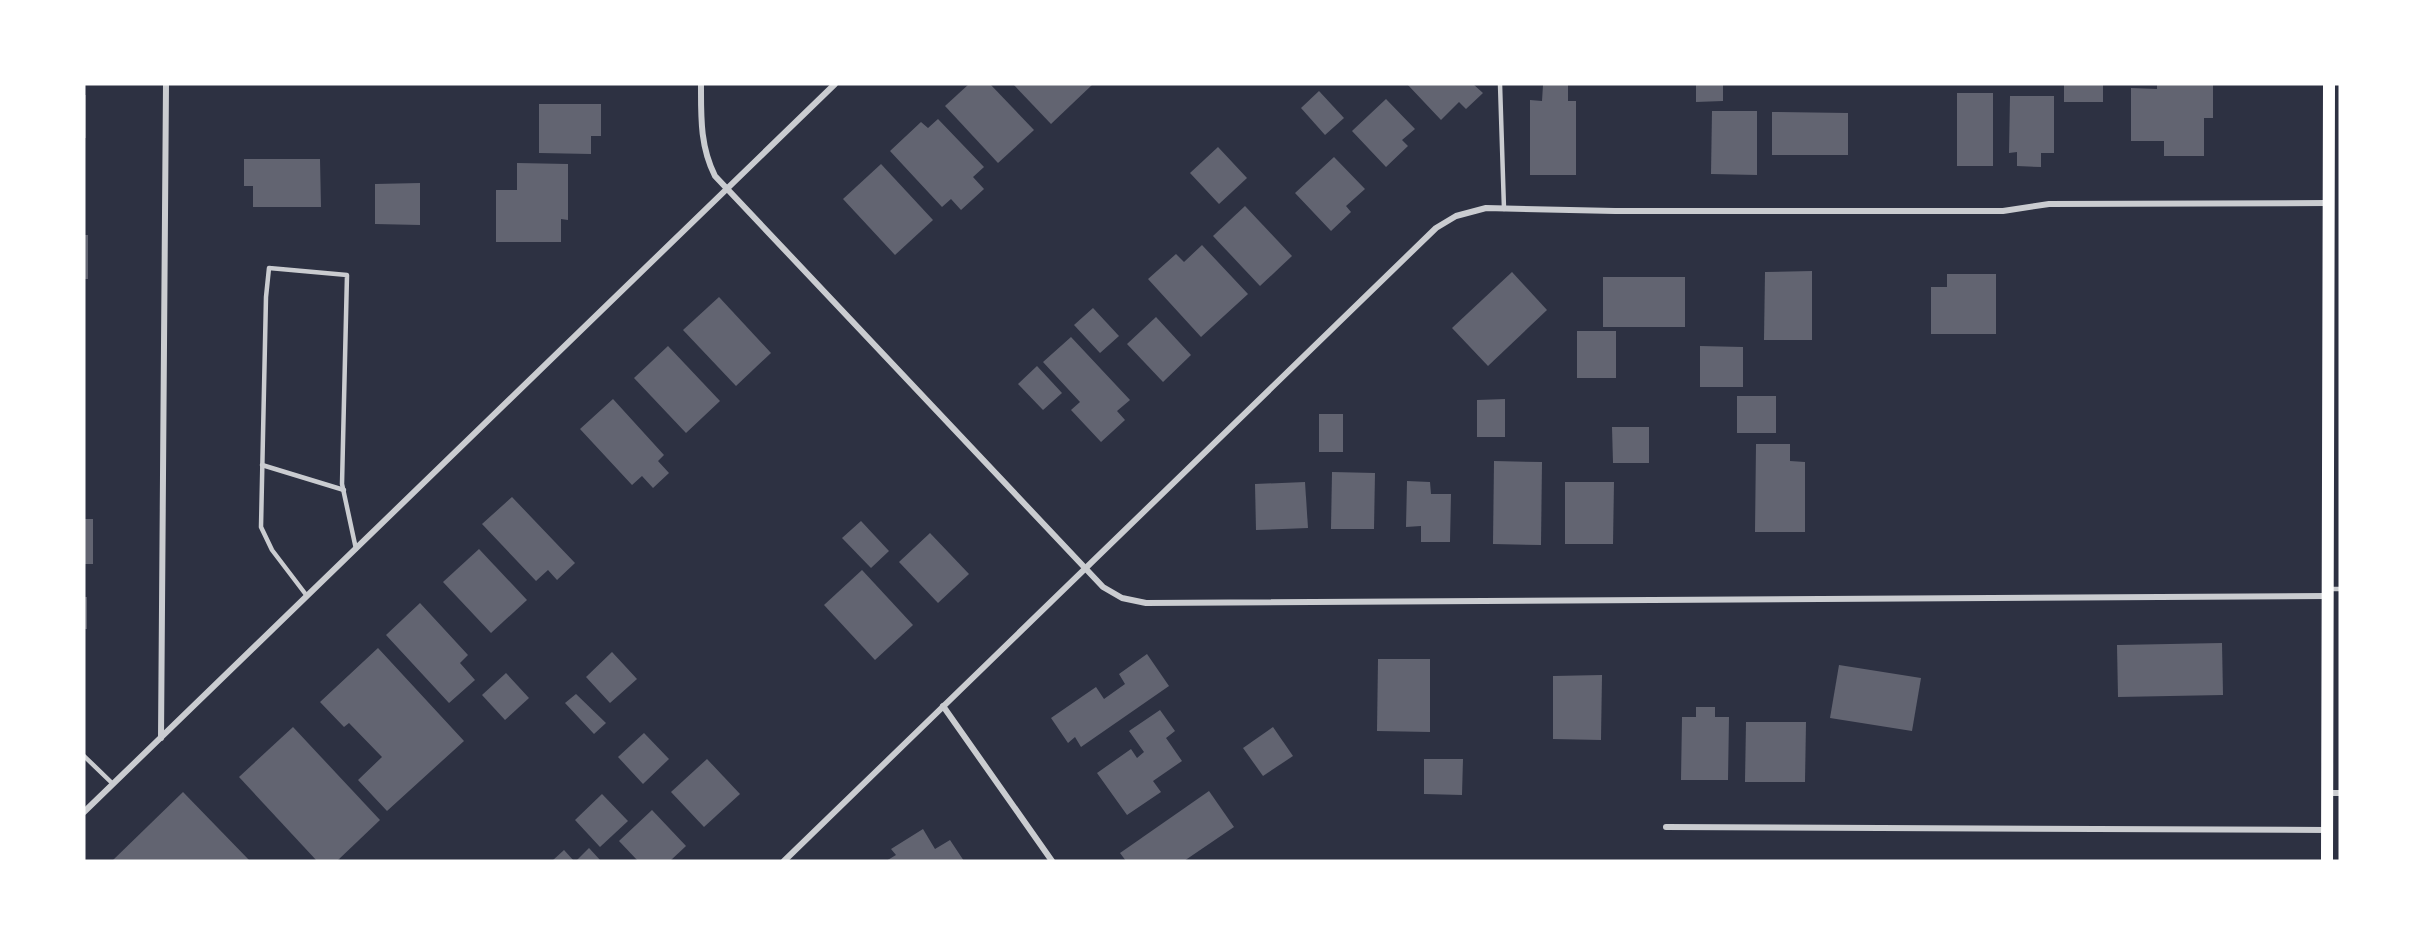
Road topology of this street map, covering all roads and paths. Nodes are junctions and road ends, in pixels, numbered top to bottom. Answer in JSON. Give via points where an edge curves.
{"nodes":[{"id":1,"x":166,"y":84,"type":"edge"},
{"id":2,"x":701,"y":84,"type":"edge"},
{"id":3,"x":835,"y":84,"type":"edge"},
{"id":4,"x":1500,"y":84,"type":"edge"},
{"id":5,"x":2329,"y":84,"type":"edge"},
{"id":6,"x":726,"y":190,"type":"junction"},
{"id":7,"x":2328,"y":203,"type":"junction"},
{"id":8,"x":1504,"y":209,"type":"junction"},
{"id":9,"x":2334,"y":317,"type":"edge"},
{"id":10,"x":262,"y":465,"type":"junction"},
{"id":11,"x":344,"y":490,"type":"junction"},
{"id":12,"x":356,"y":549,"type":"junction"},
{"id":13,"x":1086,"y":568,"type":"junction"},
{"id":14,"x":2332,"y":592,"type":"edge"},
{"id":15,"x":308,"y":596,"type":"junction"},
{"id":16,"x":943,"y":706,"type":"junction"},
{"id":17,"x":161,"y":738,"type":"junction"},
{"id":18,"x":84,"y":756,"type":"edge"},
{"id":19,"x":113,"y":784,"type":"junction"},
{"id":20,"x":2334,"y":793,"type":"edge"},
{"id":21,"x":84,"y":812,"type":"edge"},
{"id":22,"x":1666,"y":827,"type":"dead end"},
{"id":23,"x":2327,"y":830,"type":"junction"},
{"id":24,"x":784,"y":861,"type":"edge"},
{"id":25,"x":1052,"y":861,"type":"edge"},
{"id":26,"x":2327,"y":861,"type":"edge"}],
"edges":[{"from":1,"to":17,"type":"street"},
{"from":2,"to":6,"type":"street","via":[[704,149],[715,176]]},
{"from":3,"to":6,"type":"street"},
{"from":4,"to":8,"type":"lane"},
{"from":5,"to":7,"type":"main road"},
{"from":6,"to":12,"type":"street"},
{"from":6,"to":13,"type":"street"},
{"from":7,"to":8,"type":"street","via":[[2049,204],[2003,211]]},
{"from":7,"to":9,"type":"main road"},
{"from":8,"to":13,"type":"street","via":[[1463,213],[1436,228]]},
{"from":9,"to":14,"type":"main road"},
{"from":10,"to":11,"type":"lane"},
{"from":10,"to":11,"type":"lane","via":[[269,268],[347,275]]},
{"from":10,"to":15,"type":"lane","via":[[261,527],[272,550]]},
{"from":11,"to":12,"type":"lane"},
{"from":12,"to":15,"type":"street"},
{"from":13,"to":14,"type":"street","via":[[1114,594],[1146,603]]},
{"from":13,"to":16,"type":"street"},
{"from":14,"to":20,"type":"main road"},
{"from":15,"to":17,"type":"street"},
{"from":16,"to":24,"type":"street"},
{"from":16,"to":25,"type":"street"},
{"from":17,"to":19,"type":"street"},
{"from":18,"to":19,"type":"lane"},
{"from":19,"to":21,"type":"street"},
{"from":20,"to":23,"type":"main road"},
{"from":22,"to":23,"type":"street"},
{"from":23,"to":26,"type":"main road"}]}
